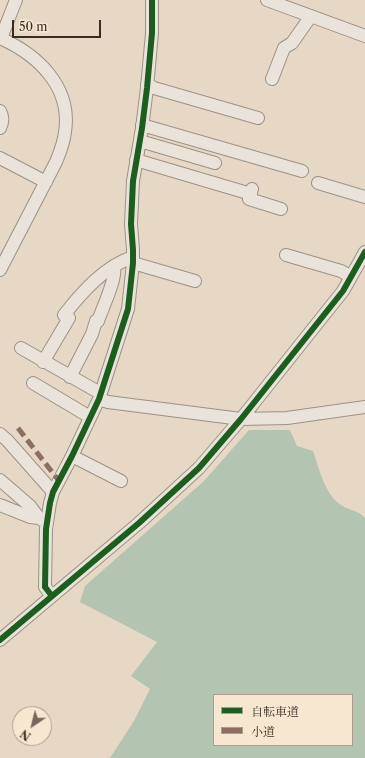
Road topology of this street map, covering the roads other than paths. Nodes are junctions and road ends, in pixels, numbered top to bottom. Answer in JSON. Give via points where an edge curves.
{"nodes":[{"id":1,"x":16,"y":0,"type":"edge"},
{"id":2,"x":152,"y":0,"type":"edge"},
{"id":3,"x":271,"y":1,"type":"edge"},
{"id":4,"x":311,"y":16,"type":"junction"},
{"id":5,"x":365,"y":36,"type":"edge"},
{"id":6,"x":1,"y":38,"type":"edge"},
{"id":7,"x":272,"y":79,"type":"dead end"},
{"id":8,"x":147,"y":84,"type":"junction"},
{"id":9,"x":0,"y":111,"type":"edge"},
{"id":10,"x":258,"y":118,"type":"dead end"},
{"id":11,"x":142,"y":125,"type":"junction"},
{"id":12,"x":0,"y":128,"type":"edge"},
{"id":13,"x":140,"y":141,"type":"junction"},
{"id":14,"x":0,"y":158,"type":"edge"},
{"id":15,"x":136,"y":160,"type":"junction"},
{"id":16,"x":215,"y":162,"type":"dead end"},
{"id":17,"x":302,"y":171,"type":"dead end"},
{"id":18,"x":46,"y":182,"type":"junction"},
{"id":19,"x":318,"y":183,"type":"dead end"},
{"id":20,"x":365,"y":197,"type":"edge"},
{"id":21,"x":281,"y":209,"type":"dead end"},
{"id":22,"x":365,"y":252,"type":"edge"},
{"id":23,"x":286,"y":255,"type":"dead end"},
{"id":24,"x":133,"y":260,"type":"junction"},
{"id":25,"x":114,"y":267,"type":"junction"},
{"id":26,"x":0,"y":270,"type":"edge"},
{"id":27,"x":351,"y":278,"type":"junction"},
{"id":28,"x":195,"y":281,"type":"dead end"},
{"id":29,"x":21,"y":348,"type":"dead end"},
{"id":30,"x":43,"y":362,"type":"junction"},
{"id":31,"x":70,"y":377,"type":"junction"},
{"id":32,"x":33,"y":383,"type":"dead end"},
{"id":33,"x":100,"y":396,"type":"junction"},
{"id":34,"x":365,"y":407,"type":"edge"},
{"id":35,"x":90,"y":417,"type":"junction"},
{"id":36,"x":241,"y":419,"type":"junction"},
{"id":37,"x":0,"y":434,"type":"edge"},
{"id":38,"x":72,"y":456,"type":"junction"},
{"id":39,"x":0,"y":480,"type":"edge"},
{"id":40,"x":121,"y":481,"type":"dead end"},
{"id":41,"x":53,"y":492,"type":"junction"},
{"id":42,"x":0,"y":505,"type":"edge"},
{"id":43,"x":43,"y":520,"type":"junction"},
{"id":44,"x":52,"y":596,"type":"junction"},
{"id":45,"x":0,"y":640,"type":"edge"}],
"edges":[{"from":1,"to":6,"type":"street"},
{"from":2,"to":8,"type":"street"},
{"from":3,"to":4,"type":"street"},
{"from":4,"to":5,"type":"street"},
{"from":4,"to":7,"type":"street","via":[[292,43],[284,48]]},
{"from":6,"to":18,"type":"street","via":[[36,59],[49,74],[63,99],[66,116],[63,144]]},
{"from":8,"to":10,"type":"street"},
{"from":8,"to":11,"type":"street"},
{"from":9,"to":12,"type":"street"},
{"from":11,"to":13,"type":"street"},
{"from":11,"to":17,"type":"street"},
{"from":13,"to":15,"type":"street"},
{"from":13,"to":16,"type":"street"},
{"from":14,"to":18,"type":"street"},
{"from":15,"to":21,"type":"street","via":[[251,192],[249,198]]},
{"from":15,"to":24,"type":"street","via":[[131,202]]},
{"from":18,"to":26,"type":"street"},
{"from":19,"to":20,"type":"street"},
{"from":22,"to":27,"type":"street"},
{"from":23,"to":27,"type":"street","via":[[340,271]]},
{"from":24,"to":25,"type":"street","via":[[122,260]]},
{"from":24,"to":28,"type":"street"},
{"from":24,"to":33,"type":"street","via":[[126,316]]},
{"from":25,"to":30,"type":"street","via":[[90,285],[64,315],[69,318]]},
{"from":25,"to":31,"type":"street","via":[[115,271],[98,321]]},
{"from":27,"to":36,"type":"street"},
{"from":29,"to":30,"type":"street"},
{"from":30,"to":31,"type":"street"},
{"from":31,"to":33,"type":"street"},
{"from":32,"to":35,"type":"street"},
{"from":33,"to":35,"type":"street"},
{"from":33,"to":36,"type":"street","via":[[108,402]]},
{"from":34,"to":36,"type":"street","via":[[288,418]]},
{"from":35,"to":38,"type":"street"},
{"from":36,"to":44,"type":"street","via":[[199,468],[139,523]]},
{"from":37,"to":41,"type":"street"},
{"from":38,"to":40,"type":"street"},
{"from":38,"to":41,"type":"street"},
{"from":39,"to":43,"type":"street"},
{"from":41,"to":43,"type":"street"},
{"from":42,"to":43,"type":"street"},
{"from":43,"to":44,"type":"street","via":[[45,587]]},
{"from":44,"to":45,"type":"street"}]}
